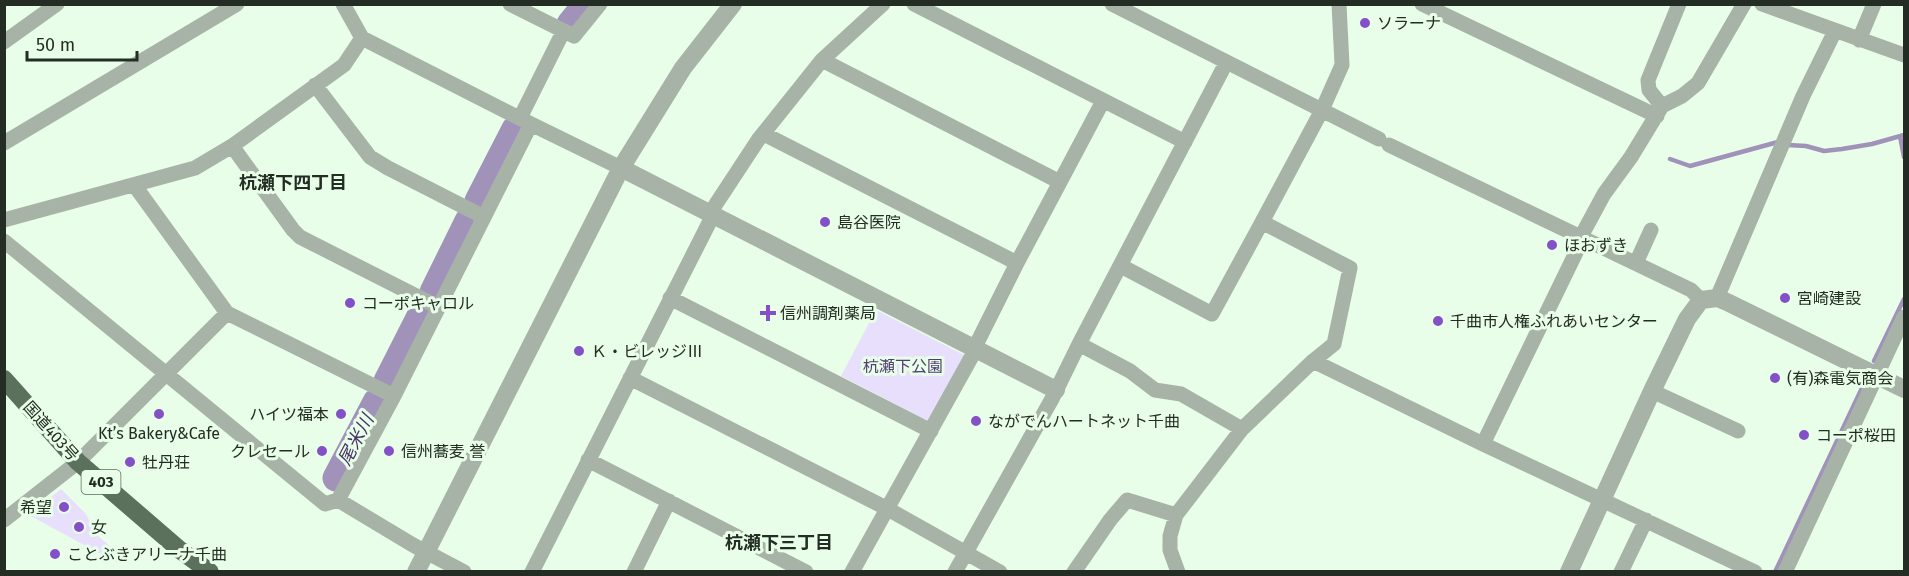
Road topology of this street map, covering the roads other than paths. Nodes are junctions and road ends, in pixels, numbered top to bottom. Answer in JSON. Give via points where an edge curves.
{"nodes":[{"id":1,"x":57,"y":4,"type":"edge"},
{"id":2,"x":237,"y":4,"type":"edge"},
{"id":3,"x":343,"y":4,"type":"edge"},
{"id":4,"x":510,"y":4,"type":"edge"},
{"id":5,"x":600,"y":4,"type":"edge"},
{"id":6,"x":733,"y":4,"type":"edge"},
{"id":7,"x":883,"y":4,"type":"edge"},
{"id":8,"x":914,"y":4,"type":"edge"},
{"id":9,"x":1112,"y":4,"type":"edge"},
{"id":10,"x":1422,"y":4,"type":"edge"},
{"id":11,"x":1679,"y":4,"type":"edge"},
{"id":12,"x":1744,"y":4,"type":"edge"},
{"id":13,"x":1762,"y":4,"type":"edge"},
{"id":14,"x":1874,"y":4,"type":"edge"},
{"id":15,"x":1339,"y":6,"type":"edge"},
{"id":16,"x":1835,"y":31,"type":"junction"},
{"id":17,"x":563,"y":32,"type":"junction"},
{"id":18,"x":362,"y":38,"type":"junction"},
{"id":19,"x":1859,"y":40,"type":"junction"},
{"id":20,"x":4,"y":42,"type":"edge"},
{"id":21,"x":1905,"y":55,"type":"edge"},
{"id":22,"x":822,"y":60,"type":"junction"},
{"id":23,"x":1226,"y":63,"type":"junction"},
{"id":24,"x":315,"y":85,"type":"junction"},
{"id":25,"x":1103,"y":101,"type":"junction"},
{"id":26,"x":1322,"y":110,"type":"junction"},
{"id":27,"x":1659,"y":111,"type":"junction"},
{"id":28,"x":525,"y":121,"type":"junction"},
{"id":29,"x":764,"y":134,"type":"junction"},
{"id":30,"x":1185,"y":142,"type":"junction"},
{"id":31,"x":4,"y":143,"type":"edge"},
{"id":32,"x":232,"y":146,"type":"junction"},
{"id":33,"x":621,"y":168,"type":"junction"},
{"id":34,"x":1060,"y":182,"type":"junction"},
{"id":35,"x":135,"y":186,"type":"junction"},
{"id":36,"x":711,"y":215,"type":"junction"},
{"id":37,"x":484,"y":217,"type":"junction"},
{"id":38,"x":4,"y":220,"type":"edge"},
{"id":39,"x":1262,"y":222,"type":"junction"},
{"id":40,"x":1651,"y":230,"type":"dead end"},
{"id":41,"x":1583,"y":238,"type":"junction"},
{"id":42,"x":4,"y":241,"type":"edge"},
{"id":43,"x":1017,"y":263,"type":"junction"},
{"id":44,"x":1636,"y":263,"type":"junction"},
{"id":45,"x":1121,"y":266,"type":"junction"},
{"id":46,"x":670,"y":298,"type":"junction"},
{"id":47,"x":1709,"y":299,"type":"junction"},
{"id":48,"x":438,"y":307,"type":"junction"},
{"id":49,"x":227,"y":313,"type":"junction"},
{"id":50,"x":1905,"y":317,"type":"edge"},
{"id":51,"x":1079,"y":344,"type":"junction"},
{"id":52,"x":975,"y":348,"type":"junction"},
{"id":53,"x":1313,"y":361,"type":"junction"},
{"id":54,"x":166,"y":374,"type":"junction"},
{"id":55,"x":1877,"y":375,"type":"junction"},
{"id":56,"x":630,"y":378,"type":"junction"},
{"id":57,"x":4,"y":379,"type":"edge"},
{"id":58,"x":1905,"y":389,"type":"edge"},
{"id":59,"x":1056,"y":390,"type":"junction"},
{"id":60,"x":1652,"y":391,"type":"junction"},
{"id":61,"x":394,"y":396,"type":"junction"},
{"id":62,"x":1242,"y":429,"type":"junction"},
{"id":63,"x":931,"y":431,"type":"junction"},
{"id":64,"x":1738,"y":431,"type":"dead end"},
{"id":65,"x":1483,"y":444,"type":"junction"},
{"id":66,"x":588,"y":460,"type":"junction"},
{"id":67,"x":78,"y":462,"type":"junction"},
{"id":68,"x":339,"y":500,"type":"junction"},
{"id":69,"x":1602,"y":500,"type":"junction"},
{"id":70,"x":669,"y":501,"type":"junction"},
{"id":71,"x":886,"y":508,"type":"junction"},
{"id":72,"x":1176,"y":515,"type":"junction"},
{"id":73,"x":5,"y":518,"type":"edge"},
{"id":74,"x":1646,"y":520,"type":"junction"},
{"id":75,"x":426,"y":552,"type":"junction"},
{"id":76,"x":966,"y":553,"type":"junction"},
{"id":77,"x":210,"y":572,"type":"edge"},
{"id":78,"x":416,"y":572,"type":"edge"},
{"id":79,"x":464,"y":572,"type":"edge"},
{"id":80,"x":532,"y":572,"type":"edge"},
{"id":81,"x":634,"y":572,"type":"edge"},
{"id":82,"x":806,"y":572,"type":"edge"},
{"id":83,"x":852,"y":572,"type":"edge"},
{"id":84,"x":955,"y":572,"type":"edge"},
{"id":85,"x":1000,"y":572,"type":"edge"},
{"id":86,"x":1074,"y":572,"type":"edge"},
{"id":87,"x":1178,"y":572,"type":"edge"},
{"id":88,"x":1569,"y":572,"type":"edge"},
{"id":89,"x":1621,"y":572,"type":"edge"},
{"id":90,"x":1755,"y":572,"type":"edge"},
{"id":91,"x":1785,"y":572,"type":"edge"}],
"edges":[{"from":1,"to":20,"type":"street"},
{"from":2,"to":31,"type":"street"},
{"from":3,"to":18,"type":"street"},
{"from":4,"to":17,"type":"street"},
{"from":5,"to":17,"type":"street","via":[[574,36]]},
{"from":6,"to":33,"type":"street","via":[[683,68]]},
{"from":7,"to":22,"type":"street"},
{"from":8,"to":25,"type":"street"},
{"from":9,"to":23,"type":"street"},
{"from":10,"to":27,"type":"street"},
{"from":11,"to":27,"type":"street","via":[[1648,80]]},
{"from":12,"to":27,"type":"street","via":[[1698,83]]},
{"from":13,"to":16,"type":"street"},
{"from":14,"to":19,"type":"street"},
{"from":15,"to":26,"type":"street","via":[[1342,65]]},
{"from":16,"to":19,"type":"street"},
{"from":16,"to":47,"type":"street"},
{"from":17,"to":28,"type":"street"},
{"from":18,"to":24,"type":"street","via":[[345,65]]},
{"from":18,"to":28,"type":"street"},
{"from":19,"to":21,"type":"street"},
{"from":22,"to":29,"type":"street"},
{"from":22,"to":34,"type":"street"},
{"from":23,"to":26,"type":"street"},
{"from":23,"to":30,"type":"street"},
{"from":24,"to":32,"type":"street"},
{"from":24,"to":37,"type":"street","via":[[369,157]]},
{"from":25,"to":30,"type":"street"},
{"from":25,"to":34,"type":"street"},
{"from":26,"to":39,"type":"street"},
{"from":26,"to":41,"type":"street"},
{"from":27,"to":41,"type":"street","via":[[1604,194]]},
{"from":28,"to":33,"type":"street"},
{"from":28,"to":37,"type":"street"},
{"from":29,"to":36,"type":"street"},
{"from":29,"to":43,"type":"street"},
{"from":30,"to":45,"type":"street"},
{"from":32,"to":35,"type":"street","via":[[195,168]]},
{"from":32,"to":48,"type":"street","via":[[300,237]]},
{"from":33,"to":36,"type":"street"},
{"from":33,"to":75,"type":"street"},
{"from":34,"to":43,"type":"street"},
{"from":35,"to":38,"type":"street"},
{"from":35,"to":49,"type":"street"},
{"from":36,"to":46,"type":"street"},
{"from":36,"to":52,"type":"street"},
{"from":37,"to":48,"type":"street"},
{"from":39,"to":45,"type":"street","via":[[1212,314]]},
{"from":39,"to":53,"type":"street","via":[[1350,268],[1334,344]]},
{"from":40,"to":44,"type":"street"},
{"from":41,"to":44,"type":"street"},
{"from":41,"to":65,"type":"street"},
{"from":42,"to":54,"type":"street"},
{"from":43,"to":52,"type":"street"},
{"from":44,"to":47,"type":"street"},
{"from":45,"to":51,"type":"street"},
{"from":46,"to":56,"type":"street"},
{"from":46,"to":63,"type":"street"},
{"from":47,"to":55,"type":"street"},
{"from":47,"to":60,"type":"street","via":[[1688,319]]},
{"from":48,"to":61,"type":"street"},
{"from":49,"to":54,"type":"street"},
{"from":49,"to":61,"type":"street"},
{"from":50,"to":55,"type":"street"},
{"from":51,"to":59,"type":"street"},
{"from":51,"to":62,"type":"street","via":[[1130,371],[1155,390],[1180,394]]},
{"from":52,"to":59,"type":"street"},
{"from":52,"to":63,"type":"street"},
{"from":53,"to":62,"type":"street"},
{"from":53,"to":65,"type":"street"},
{"from":54,"to":67,"type":"street"},
{"from":54,"to":68,"type":"street","via":[[325,504]]},
{"from":55,"to":58,"type":"street"},
{"from":55,"to":91,"type":"street"},
{"from":56,"to":66,"type":"street"},
{"from":56,"to":71,"type":"street"},
{"from":57,"to":67,"type":"highway","name":"国道403号","number":"403"},
{"from":59,"to":76,"type":"street"},
{"from":60,"to":64,"type":"street"},
{"from":60,"to":69,"type":"street"},
{"from":61,"to":68,"type":"street"},
{"from":62,"to":72,"type":"street"},
{"from":63,"to":71,"type":"street"},
{"from":65,"to":69,"type":"street"},
{"from":66,"to":70,"type":"street"},
{"from":66,"to":80,"type":"street"},
{"from":67,"to":73,"type":"street"},
{"from":67,"to":77,"type":"highway","name":"国道403号","number":"403"},
{"from":68,"to":75,"type":"street"},
{"from":69,"to":74,"type":"street"},
{"from":69,"to":88,"type":"street"},
{"from":70,"to":81,"type":"street"},
{"from":70,"to":82,"type":"street"},
{"from":71,"to":76,"type":"street"},
{"from":71,"to":83,"type":"street"},
{"from":72,"to":86,"type":"street","via":[[1127,500]]},
{"from":72,"to":87,"type":"street","via":[[1170,550]]},
{"from":74,"to":89,"type":"street"},
{"from":74,"to":90,"type":"street"},
{"from":75,"to":78,"type":"street"},
{"from":75,"to":79,"type":"street"},
{"from":76,"to":84,"type":"street"},
{"from":76,"to":85,"type":"street"}]}
